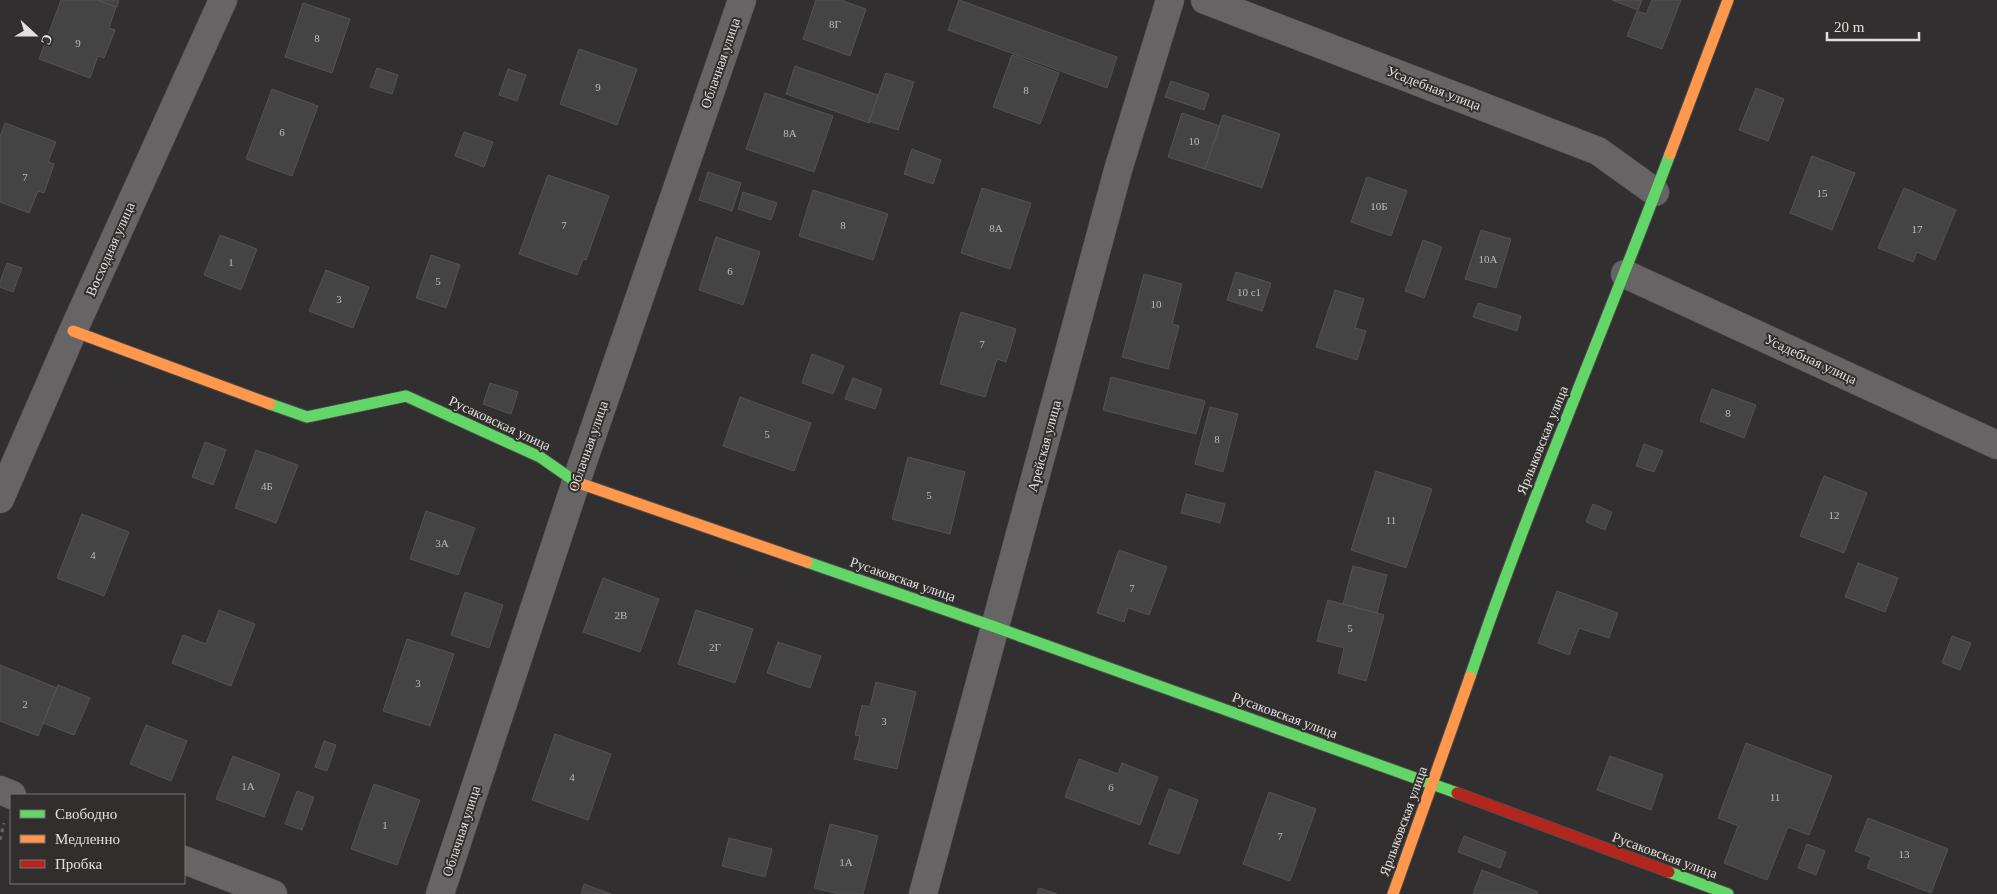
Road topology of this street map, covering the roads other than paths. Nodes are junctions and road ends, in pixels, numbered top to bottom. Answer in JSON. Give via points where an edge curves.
{"nodes":[{"id":1,"x":223,"y":0,"type":"edge"},
{"id":2,"x":742,"y":0,"type":"edge"},
{"id":3,"x":1170,"y":0,"type":"edge"},
{"id":4,"x":1205,"y":0,"type":"edge"},
{"id":5,"x":1728,"y":0,"type":"edge"},
{"id":6,"x":1655,"y":192,"type":"junction"},
{"id":7,"x":1625,"y":274,"type":"junction"},
{"id":8,"x":73,"y":331,"type":"junction"},
{"id":9,"x":1997,"y":445,"type":"edge"},
{"id":10,"x":576,"y":482,"type":"junction"},
{"id":11,"x":0,"y":499,"type":"edge"},
{"id":12,"x":995,"y":627,"type":"junction"},
{"id":13,"x":1433,"y":784,"type":"junction"},
{"id":14,"x":185,"y":860,"type":"edge"},
{"id":15,"x":272,"y":894,"type":"edge"},
{"id":16,"x":440,"y":894,"type":"edge"},
{"id":17,"x":923,"y":894,"type":"edge"},
{"id":18,"x":1393,"y":894,"type":"edge"},
{"id":19,"x":1728,"y":894,"type":"edge"}],
"edges":[{"from":1,"to":8,"type":"street","name":"Восходная улица"},
{"from":2,"to":10,"type":"street","name":"Облачная улица"},
{"from":3,"to":12,"type":"street","name":"Арейская улица","via":[[1118,170]]},
{"from":4,"to":6,"type":"street","name":"Усадебная улица","via":[[1598,151]]},
{"from":5,"to":6,"type":"street","name":"Ярлыковская улица"},
{"from":6,"to":7,"type":"street","name":"Ярлыковская улица"},
{"from":7,"to":9,"type":"street","name":"Усадебная улица"},
{"from":7,"to":13,"type":"street","name":"Ярлыковская улица","via":[[1503,579]]},
{"from":8,"to":10,"type":"street","name":"Русаковская улица","via":[[307,417],[406,396],[540,457]]},
{"from":8,"to":11,"type":"street","name":"Восходная улица"},
{"from":10,"to":12,"type":"street","name":"Русаковская улица"},
{"from":10,"to":16,"type":"street","name":"Облачная улица"},
{"from":12,"to":13,"type":"street","name":"Русаковская улица"},
{"from":12,"to":17,"type":"street","name":"Арейская улица"},
{"from":13,"to":18,"type":"street","name":"Ярлыковская улица"},
{"from":13,"to":19,"type":"street","name":"Русаковская улица"},
{"from":14,"to":15,"type":"street"}]}
